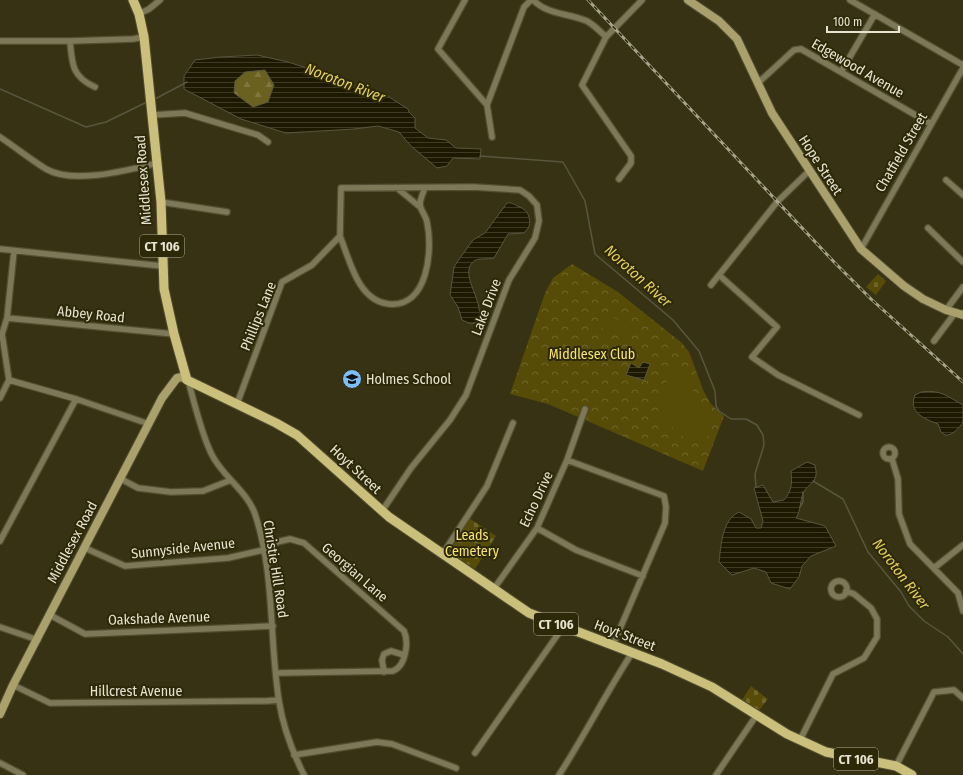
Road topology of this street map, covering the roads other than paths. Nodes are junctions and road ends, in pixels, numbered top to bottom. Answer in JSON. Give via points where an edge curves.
{"nodes":[{"id":1,"x":133,"y":0,"type":"edge"},
{"id":2,"x":160,"y":0,"type":"edge"},
{"id":3,"x":465,"y":0,"type":"edge"},
{"id":4,"x":532,"y":0,"type":"edge"},
{"id":5,"x":642,"y":0,"type":"edge"},
{"id":6,"x":688,"y":0,"type":"edge"},
{"id":7,"x":850,"y":0,"type":"edge"},
{"id":8,"x":139,"y":14,"type":"junction"},
{"id":9,"x":875,"y":14,"type":"junction"},
{"id":10,"x":144,"y":37,"type":"junction"},
{"id":11,"x":606,"y":37,"type":"junction"},
{"id":12,"x":0,"y":41,"type":"edge"},
{"id":13,"x":70,"y":41,"type":"junction"},
{"id":14,"x":963,"y":67,"type":"edge"},
{"id":15,"x":841,"y":72,"type":"junction"},
{"id":16,"x":758,"y":83,"type":"junction"},
{"id":17,"x":95,"y":87,"type":"dead end"},
{"id":18,"x":487,"y":105,"type":"junction"},
{"id":19,"x":152,"y":112,"type":"junction"},
{"id":20,"x":931,"y":124,"type":"junction"},
{"id":21,"x":0,"y":137,"type":"edge"},
{"id":22,"x":492,"y":137,"type":"dead end"},
{"id":23,"x":268,"y":142,"type":"dead end"},
{"id":24,"x":158,"y":163,"type":"junction"},
{"id":25,"x":809,"y":171,"type":"junction"},
{"id":26,"x":619,"y":179,"type":"dead end"},
{"id":27,"x":946,"y":180,"type":"dead end"},
{"id":28,"x":397,"y":188,"type":"junction"},
{"id":29,"x":425,"y":188,"type":"junction"},
{"id":30,"x":963,"y":195,"type":"edge"},
{"id":31,"x":161,"y":202,"type":"junction"},
{"id":32,"x":420,"y":207,"type":"junction"},
{"id":33,"x":227,"y":212,"type":"dead end"},
{"id":34,"x":928,"y":228,"type":"dead end"},
{"id":35,"x":340,"y":236,"type":"junction"},
{"id":36,"x":0,"y":249,"type":"edge"},
{"id":37,"x":861,"y":249,"type":"junction"},
{"id":38,"x":14,"y":251,"type":"junction"},
{"id":39,"x":963,"y":262,"type":"edge"},
{"id":40,"x":162,"y":266,"type":"junction"},
{"id":41,"x":719,"y":275,"type":"junction"},
{"id":42,"x":710,"y":285,"type":"dead end"},
{"id":43,"x":963,"y":287,"type":"edge"},
{"id":44,"x":946,"y":310,"type":"junction"},
{"id":45,"x":959,"y":314,"type":"edge"},
{"id":46,"x":7,"y":318,"type":"junction"},
{"id":47,"x":1,"y":334,"type":"edge"},
{"id":48,"x":174,"y":334,"type":"junction"},
{"id":49,"x":934,"y":341,"type":"dead end"},
{"id":50,"x":9,"y":380,"type":"junction"},
{"id":51,"x":188,"y":380,"type":"junction"},
{"id":52,"x":0,"y":398,"type":"edge"},
{"id":53,"x":76,"y":399,"type":"junction"},
{"id":54,"x":237,"y":404,"type":"junction"},
{"id":55,"x":585,"y":409,"type":"dead end"},
{"id":56,"x":859,"y":415,"type":"dead end"},
{"id":57,"x":513,"y":423,"type":"dead end"},
{"id":58,"x":149,"y":424,"type":"junction"},
{"id":59,"x":892,"y":459,"type":"dead end"},
{"id":60,"x":567,"y":460,"type":"junction"},
{"id":61,"x":121,"y":479,"type":"junction"},
{"id":62,"x":231,"y":480,"type":"junction"},
{"id":63,"x":382,"y":511,"type":"junction"},
{"id":64,"x":537,"y":528,"type":"junction"},
{"id":65,"x":0,"y":541,"type":"edge"},
{"id":66,"x":963,"y":545,"type":"edge"},
{"id":67,"x":85,"y":548,"type":"junction"},
{"id":68,"x":263,"y":550,"type":"junction"},
{"id":69,"x":442,"y":555,"type":"junction"},
{"id":70,"x":934,"y":568,"type":"junction"},
{"id":71,"x":643,"y":576,"type":"junction"},
{"id":72,"x":493,"y":591,"type":"junction"},
{"id":73,"x":846,"y":591,"type":"dead end"},
{"id":74,"x":963,"y":611,"type":"edge"},
{"id":75,"x":50,"y":615,"type":"junction"},
{"id":76,"x":273,"y":626,"type":"junction"},
{"id":77,"x":0,"y":627,"type":"edge"},
{"id":78,"x":563,"y":627,"type":"junction"},
{"id":79,"x":38,"y":640,"type":"junction"},
{"id":80,"x":613,"y":645,"type":"junction"},
{"id":81,"x":632,"y":653,"type":"junction"},
{"id":82,"x":404,"y":655,"type":"junction"},
{"id":83,"x":384,"y":672,"type":"junction"},
{"id":84,"x":277,"y":673,"type":"junction"},
{"id":85,"x":13,"y":685,"type":"junction"},
{"id":86,"x":963,"y":698,"type":"edge"},
{"id":87,"x":279,"y":700,"type":"junction"},
{"id":88,"x":0,"y":714,"type":"edge"},
{"id":89,"x":756,"y":716,"type":"junction"},
{"id":90,"x":800,"y":740,"type":"junction"},
{"id":91,"x":475,"y":753,"type":"dead end"},
{"id":92,"x":294,"y":755,"type":"junction"},
{"id":93,"x":0,"y":763,"type":"edge"},
{"id":94,"x":896,"y":766,"type":"junction"},
{"id":95,"x":456,"y":768,"type":"dead end"},
{"id":96,"x":23,"y":775,"type":"edge"},
{"id":97,"x":304,"y":775,"type":"edge"},
{"id":98,"x":559,"y":775,"type":"edge"},
{"id":99,"x":716,"y":775,"type":"edge"},
{"id":100,"x":912,"y":775,"type":"edge"}],
"edges":[{"from":1,"to":8,"type":"main road","number":"CT 106"},
{"from":2,"to":8,"type":"street"},
{"from":3,"to":18,"type":"street","via":[[438,49]]},
{"from":4,"to":11,"type":"street","via":[[550,12],[586,21]]},
{"from":4,"to":18,"type":"street","via":[[524,7]]},
{"from":5,"to":11,"type":"street"},
{"from":6,"to":16,"type":"main road","name":"Hope Street","via":[[732,32]]},
{"from":7,"to":9,"type":"street"},
{"from":8,"to":10,"type":"main road","number":"CT 106"},
{"from":9,"to":14,"type":"street"},
{"from":9,"to":15,"type":"street"},
{"from":10,"to":13,"type":"street"},
{"from":10,"to":19,"type":"main road","name":"Middlesex Road","number":"CT 106"},
{"from":11,"to":26,"type":"street","via":[[582,85],[631,156],[631,163]]},
{"from":12,"to":13,"type":"street"},
{"from":13,"to":17,"type":"street","via":[[72,62],[78,76]]},
{"from":14,"to":20,"type":"street","name":"Chatfield Street"},
{"from":15,"to":16,"type":"street","name":"Edgewood Avenue","via":[[799,49],[794,50]]},
{"from":15,"to":20,"type":"street","name":"Edgewood Avenue"},
{"from":16,"to":25,"type":"main road","name":"Hope Street","via":[[772,113]]},
{"from":18,"to":22,"type":"street"},
{"from":19,"to":23,"type":"street","via":[[185,113],[258,135]]},
{"from":19,"to":24,"type":"main road","name":"Middlesex Road","number":"CT 106"},
{"from":20,"to":37,"type":"street","name":"Chatfield Street"},
{"from":21,"to":24,"type":"street","via":[[47,169],[65,176],[83,177]]},
{"from":24,"to":31,"type":"main road","name":"Middlesex Road","number":"CT 106"},
{"from":25,"to":37,"type":"main road","name":"Hope Street"},
{"from":25,"to":41,"type":"street","via":[[778,202]]},
{"from":27,"to":30,"type":"street"},
{"from":28,"to":29,"type":"street"},
{"from":28,"to":32,"type":"street"},
{"from":28,"to":35,"type":"street","via":[[341,188]]},
{"from":29,"to":32,"type":"street"},
{"from":29,"to":63,"type":"street","name":"Lake Drive","via":[[520,190],[537,206],[539,221],[535,238],[509,280],[466,395]]},
{"from":31,"to":33,"type":"street"},
{"from":31,"to":40,"type":"main road","name":"Middlesex Road","number":"CT 106"},
{"from":32,"to":35,"type":"street","via":[[427,222],[428,250],[424,280],[416,295],[403,303],[390,304],[371,297],[358,283]]},
{"from":34,"to":39,"type":"street"},
{"from":35,"to":54,"type":"street","name":"Phillips Lane","via":[[312,265],[282,282]]},
{"from":36,"to":38,"type":"street"},
{"from":37,"to":44,"type":"main road","name":"Hope Street","via":[[904,286]]},
{"from":38,"to":40,"type":"street"},
{"from":38,"to":46,"type":"street"},
{"from":40,"to":48,"type":"main road","name":"Middlesex Road","number":"CT 106","via":[[166,301]]},
{"from":41,"to":42,"type":"street"},
{"from":41,"to":56,"type":"street","via":[[777,326],[752,357],[778,375]]},
{"from":43,"to":44,"type":"street"},
{"from":44,"to":45,"type":"main road","name":"Hope Street"},
{"from":45,"to":49,"type":"street"},
{"from":46,"to":47,"type":"street"},
{"from":46,"to":48,"type":"street","name":"Abbey Road"},
{"from":47,"to":50,"type":"street"},
{"from":48,"to":51,"type":"main road","name":"Middlesex Road","number":"CT 106"},
{"from":50,"to":52,"type":"street"},
{"from":50,"to":53,"type":"street"},
{"from":51,"to":54,"type":"main road","name":"Hoyt Street","number":"CT 106"},
{"from":51,"to":58,"type":"main road","name":"Middlesex Road","via":[[172,385],[162,398]]},
{"from":51,"to":62,"type":"street","name":"Christie Hill Road","via":[[212,455]]},
{"from":53,"to":58,"type":"street"},
{"from":53,"to":65,"type":"street"},
{"from":54,"to":63,"type":"main road","name":"Hoyt Street","number":"CT 106","via":[[296,435]]},
{"from":55,"to":60,"type":"street","name":"Echo Drive"},
{"from":57,"to":69,"type":"street","via":[[487,486]]},
{"from":58,"to":61,"type":"main road","name":"Middlesex Road"},
{"from":59,"to":70,"type":"street","via":[[898,479],[899,514],[910,544]]},
{"from":60,"to":64,"type":"street","name":"Echo Drive"},
{"from":60,"to":71,"type":"street","via":[[664,496],[666,523]]},
{"from":61,"to":62,"type":"street","via":[[138,488],[171,492],[203,491]]},
{"from":61,"to":67,"type":"main road","name":"Middlesex Road"},
{"from":62,"to":68,"type":"street","name":"Christie Hill Road","via":[[247,499],[254,513]]},
{"from":63,"to":69,"type":"main road","name":"Hoyt Street","number":"CT 106"},
{"from":64,"to":71,"type":"street","via":[[576,550]]},
{"from":64,"to":72,"type":"street","name":"Echo Drive"},
{"from":66,"to":70,"type":"street"},
{"from":67,"to":68,"type":"street","name":"Sunnyside Avenue","via":[[125,566],[228,558]]},
{"from":67,"to":75,"type":"main road","name":"Middlesex Road"},
{"from":68,"to":76,"type":"street","name":"Christie Hill Road"},
{"from":68,"to":82,"type":"street","name":"Georgian Lane","via":[[277,542],[290,539],[304,543],[404,631],[407,645]]},
{"from":69,"to":72,"type":"main road","name":"Hoyt Street","number":"CT 106"},
{"from":70,"to":74,"type":"street","via":[[958,593]]},
{"from":71,"to":80,"type":"street"},
{"from":72,"to":78,"type":"main road","name":"Hoyt Street","number":"CT 106","via":[[528,614]]},
{"from":73,"to":90,"type":"street","via":[[854,594],[871,608],[877,619],[877,637],[864,658],[833,674]]},
{"from":75,"to":76,"type":"street","name":"Oakshade Avenue","via":[[85,634]]},
{"from":75,"to":79,"type":"main road","name":"Middlesex Road"},
{"from":76,"to":84,"type":"street","name":"Christie Hill Road"},
{"from":77,"to":79,"type":"street"},
{"from":78,"to":80,"type":"main road","name":"Hoyt Street","number":"CT 106"},
{"from":78,"to":91,"type":"street"},
{"from":79,"to":85,"type":"main road","name":"Middlesex Road"},
{"from":80,"to":81,"type":"main road","name":"Hoyt Street","number":"CT 106"},
{"from":81,"to":89,"type":"main road","name":"Hoyt Street","number":"CT 106","via":[[714,688]]},
{"from":81,"to":98,"type":"street"},
{"from":82,"to":83,"type":"street","via":[[398,669]]},
{"from":82,"to":83,"type":"street","via":[[391,652],[384,654]]},
{"from":83,"to":84,"type":"street"},
{"from":84,"to":87,"type":"street","name":"Christie Hill Road"},
{"from":85,"to":87,"type":"street","name":"Hillcrest Avenue","via":[[50,703]]},
{"from":85,"to":88,"type":"main road","name":"Middlesex Road"},
{"from":86,"to":94,"type":"street","via":[[954,690],[934,692]]},
{"from":87,"to":92,"type":"street","name":"Christie Hill Road"},
{"from":89,"to":90,"type":"main road","name":"Hoyt Street","number":"CT 106"},
{"from":89,"to":99,"type":"street"},
{"from":90,"to":94,"type":"main road","name":"Hoyt Street","number":"CT 106","via":[[826,752]]},
{"from":92,"to":95,"type":"street","via":[[377,742],[404,748]]},
{"from":92,"to":97,"type":"street","name":"Christie Hill Road"},
{"from":93,"to":96,"type":"street"},
{"from":94,"to":100,"type":"main road","name":"Hoyt Street","number":"CT 106"}]}
